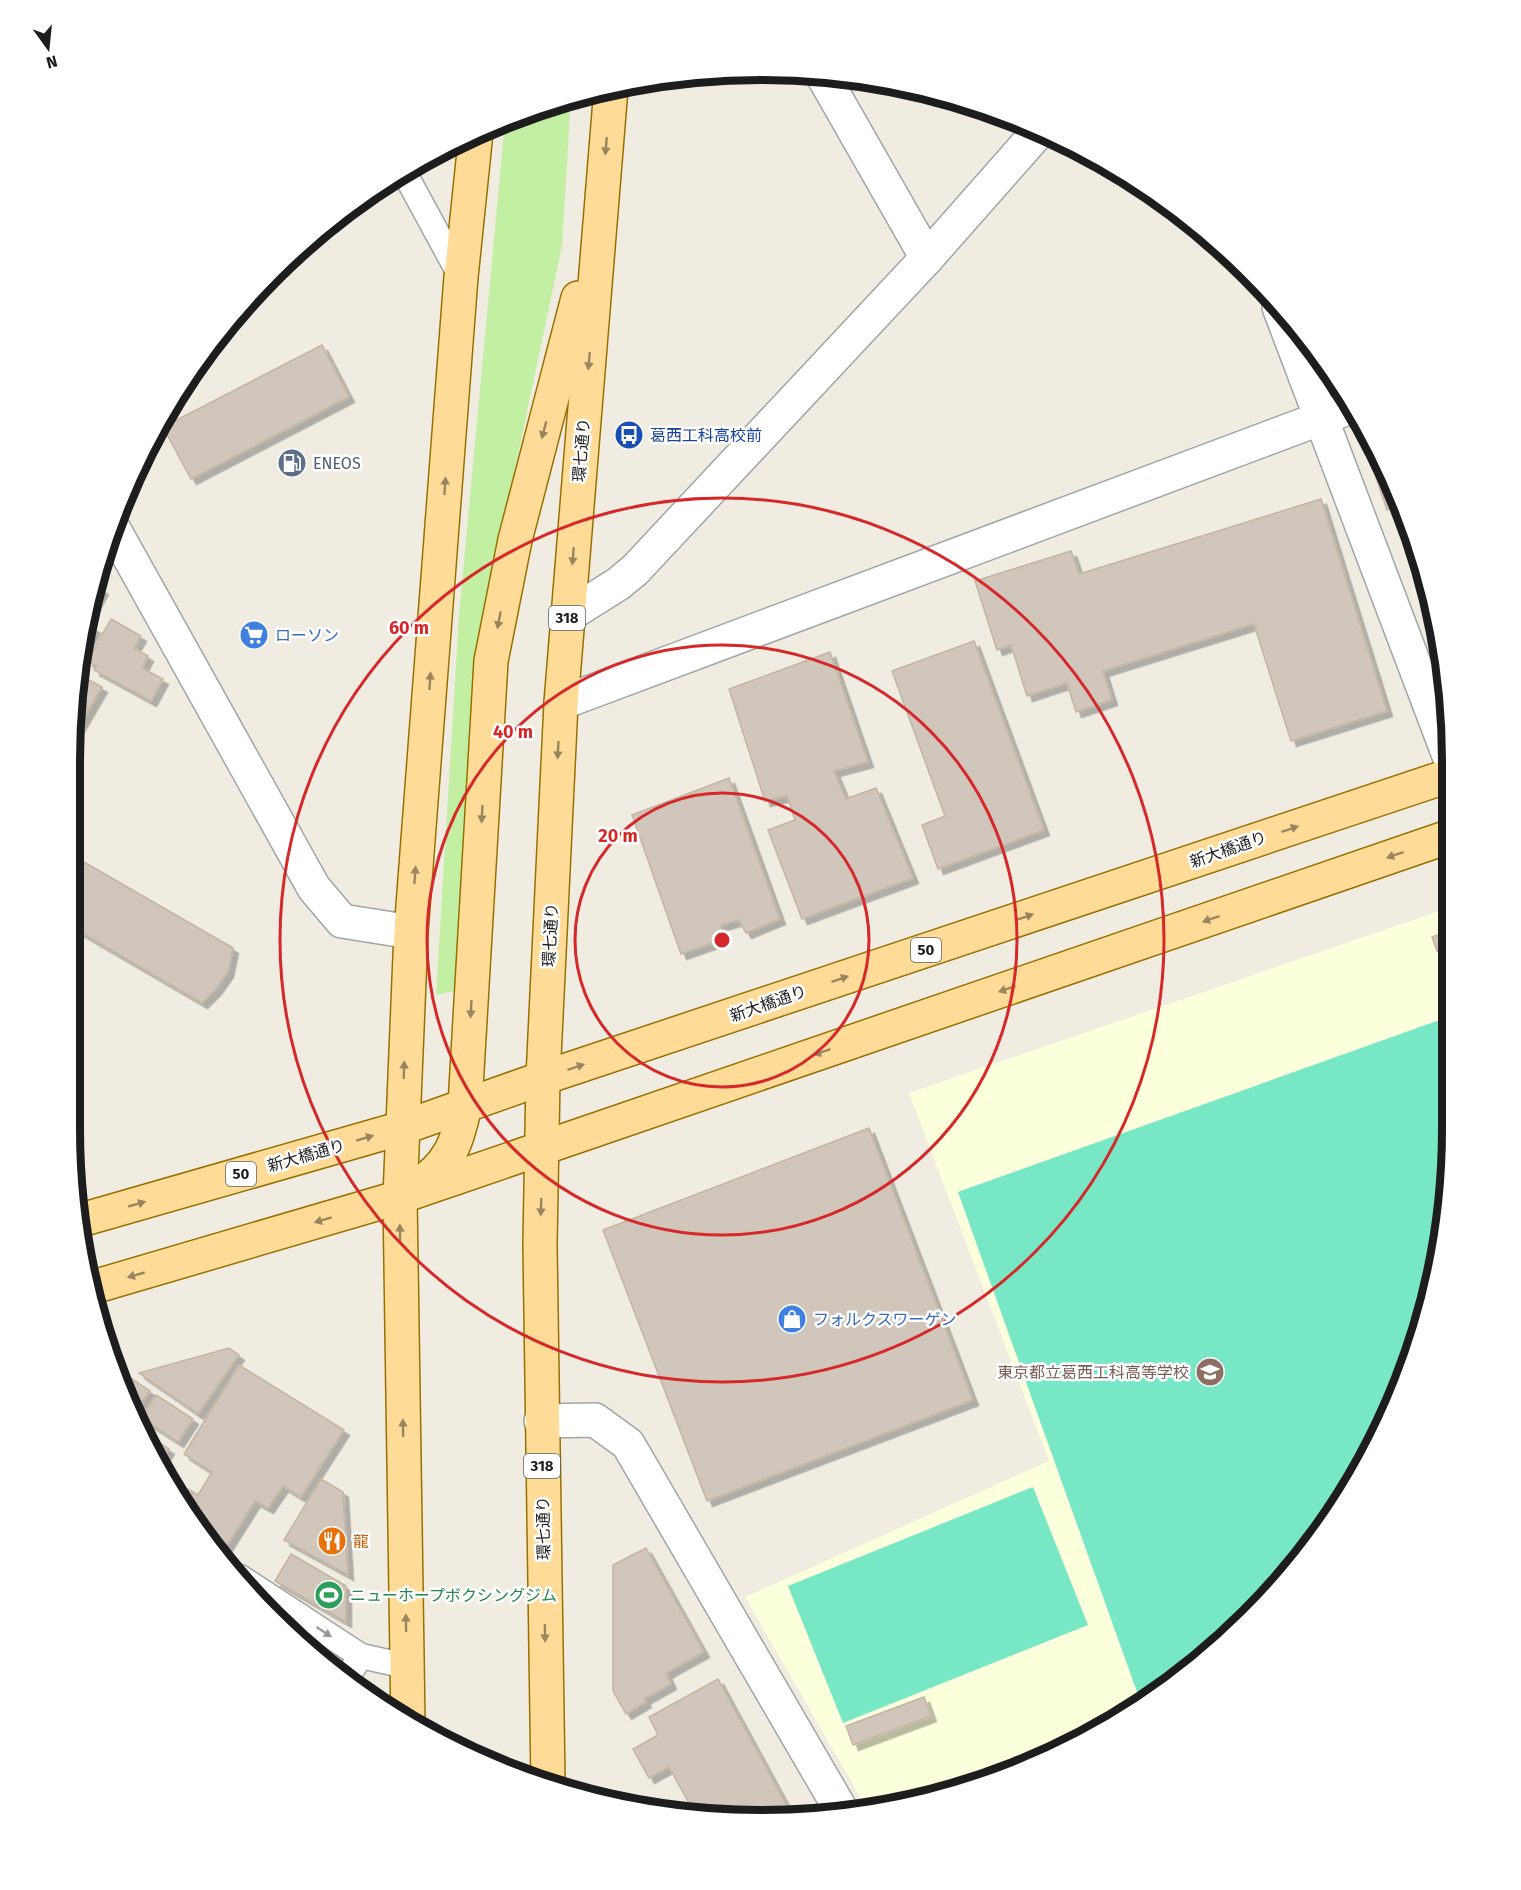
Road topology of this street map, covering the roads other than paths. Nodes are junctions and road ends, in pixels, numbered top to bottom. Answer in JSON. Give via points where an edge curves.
{"nodes":[{"id":1,"x":827,"y":83,"type":"edge"},
{"id":2,"x":610,"y":97,"type":"edge"},
{"id":3,"x":1034,"y":137,"type":"edge"},
{"id":4,"x":475,"y":143,"type":"edge"},
{"id":5,"x":409,"y":178,"type":"edge"},
{"id":6,"x":601,"y":211,"type":"junction"},
{"id":7,"x":927,"y":258,"type":"junction"},
{"id":8,"x":461,"y":276,"type":"junction"},
{"id":9,"x":1287,"y":328,"type":"edge"},
{"id":10,"x":1344,"y":410,"type":"edge"},
{"id":11,"x":1320,"y":418,"type":"junction"},
{"id":12,"x":118,"y":537,"type":"edge"},
{"id":13,"x":567,"y":616,"type":"junction"},
{"id":14,"x":561,"y":703,"type":"junction"},
{"id":15,"x":1441,"y":737,"type":"edge"},
{"id":16,"x":1442,"y":778,"type":"edge"},
{"id":17,"x":1442,"y":839,"type":"edge"},
{"id":18,"x":411,"y":932,"type":"junction"},
{"id":19,"x":543,"y":1078,"type":"junction"},
{"id":20,"x":465,"y":1105,"type":"junction"},
{"id":21,"x":402,"y":1128,"type":"junction"},
{"id":22,"x":543,"y":1149,"type":"junction"},
{"id":23,"x":400,"y":1197,"type":"junction"},
{"id":24,"x":85,"y":1219,"type":"edge"},
{"id":25,"x":98,"y":1286,"type":"edge"},
{"id":26,"x":541,"y":1421,"type":"junction"},
{"id":27,"x":256,"y":1588,"type":"edge"},
{"id":28,"x":361,"y":1656,"type":"junction"},
{"id":29,"x":406,"y":1666,"type":"junction"},
{"id":30,"x":350,"y":1673,"type":"edge"},
{"id":31,"x":408,"y":1711,"type":"edge"},
{"id":32,"x":548,"y":1776,"type":"edge"},
{"id":33,"x":839,"y":1806,"type":"edge"}],
"edges":[{"from":1,"to":7,"type":"street"},
{"from":2,"to":6,"type":"main road","name":"環七通り","number":"318","one_way":true},
{"from":3,"to":7,"type":"street"},
{"from":4,"to":8,"type":"main road"},
{"from":5,"to":8,"type":"lane"},
{"from":6,"to":13,"type":"main road","name":"環七通り","number":"318","one_way":true},
{"from":6,"to":20,"type":"main road","one_way":true,"via":[[515,540],[490,661]]},
{"from":7,"to":13,"type":"street","via":[[635,570]]},
{"from":18,"to":8,"type":"main road","one_way":true},
{"from":9,"to":11,"type":"street"},
{"from":10,"to":11,"type":"street"},
{"from":11,"to":14,"type":"street"},
{"from":11,"to":15,"type":"street"},
{"from":12,"to":18,"type":"street","via":[[314,888],[342,921]]},
{"from":13,"to":14,"type":"main road","name":"環七通り","number":"318"},
{"from":14,"to":19,"type":"main road","name":"環七通り","number":"318","one_way":true},
{"from":19,"to":16,"type":"main road","name":"新大橋通り","number":"50","one_way":true},
{"from":17,"to":22,"type":"main road","one_way":true},
{"from":21,"to":18,"type":"main road","one_way":true},
{"from":19,"to":20,"type":"main road","name":"新大橋通り","number":"50"},
{"from":19,"to":22,"type":"main road","name":"環七通り","number":"318"},
{"from":20,"to":21,"type":"main road","name":"新大橋通り","number":"50"},
{"from":20,"to":23,"type":"main road","via":[[460,1133],[445,1162]]},
{"from":21,"to":23,"type":"main road"},
{"from":24,"to":21,"type":"main road","name":"新大橋通り","number":"50","one_way":true},
{"from":22,"to":23,"type":"main road"},
{"from":22,"to":26,"type":"main road","name":"環七通り","number":"318","one_way":true},
{"from":23,"to":25,"type":"main road","one_way":true},
{"from":29,"to":23,"type":"main road","one_way":true},
{"from":26,"to":32,"type":"main road","name":"環七通り","number":"318","one_way":true},
{"from":26,"to":33,"type":"street","via":[[594,1420],[628,1444]]},
{"from":27,"to":28,"type":"lane","one_way":true},
{"from":28,"to":29,"type":"lane"},
{"from":28,"to":30,"type":"lane"},
{"from":29,"to":31,"type":"main road"}]}
